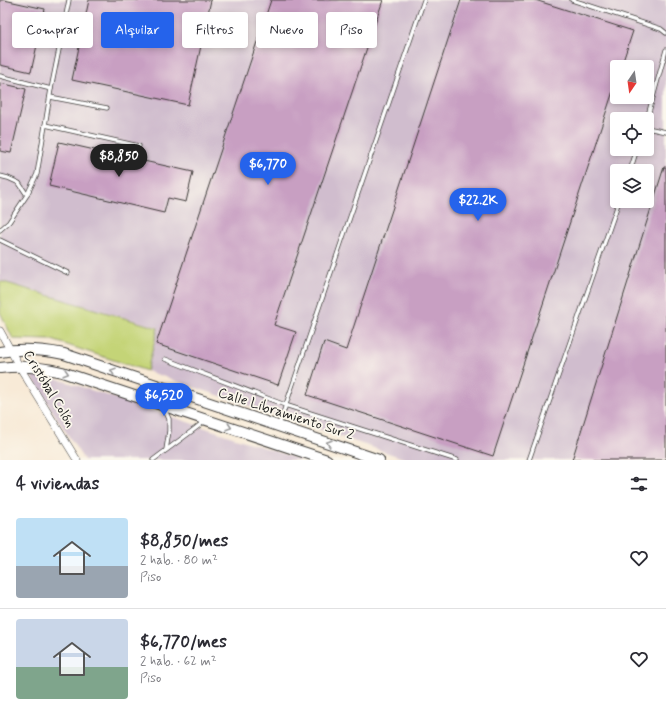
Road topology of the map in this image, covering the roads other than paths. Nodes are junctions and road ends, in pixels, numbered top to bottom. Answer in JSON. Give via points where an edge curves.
{"nodes":[{"id":1,"x":69,"y":0,"type":"edge"},
{"id":2,"x":424,"y":0,"type":"edge"},
{"id":3,"x":572,"y":0,"type":"edge"},
{"id":4,"x":666,"y":34,"type":"edge"},
{"id":5,"x":666,"y":50,"type":"edge"},
{"id":6,"x":0,"y":76,"type":"edge"},
{"id":7,"x":52,"y":90,"type":"junction"},
{"id":8,"x":50,"y":97,"type":"junction"},
{"id":9,"x":107,"y":108,"type":"dead end"},
{"id":10,"x":649,"y":112,"type":"edge"},
{"id":11,"x":45,"y":125,"type":"junction"},
{"id":12,"x":654,"y":129,"type":"edge"},
{"id":13,"x":666,"y":132,"type":"edge"},
{"id":14,"x":138,"y":146,"type":"dead end"},
{"id":15,"x":0,"y":176,"type":"edge"},
{"id":16,"x":27,"y":195,"type":"junction"},
{"id":17,"x":617,"y":208,"type":"edge"},
{"id":18,"x":0,"y":230,"type":"edge"},
{"id":19,"x":0,"y":240,"type":"edge"},
{"id":20,"x":68,"y":273,"type":"dead end"},
{"id":21,"x":0,"y":331,"type":"edge"},
{"id":22,"x":5,"y":351,"type":"edge"},
{"id":23,"x":166,"y":359,"type":"dead end"},
{"id":24,"x":19,"y":366,"type":"junction"},
{"id":25,"x":0,"y":368,"type":"edge"},
{"id":26,"x":136,"y":379,"type":"junction"},
{"id":27,"x":131,"y":394,"type":"junction"},
{"id":28,"x":162,"y":405,"type":"junction"},
{"id":29,"x":285,"y":405,"type":"junction"},
{"id":30,"x":206,"y":420,"type":"junction"},
{"id":31,"x":278,"y":426,"type":"junction"},
{"id":32,"x":273,"y":442,"type":"junction"},
{"id":33,"x":166,"y":450,"type":"junction"},
{"id":34,"x":78,"y":460,"type":"edge"},
{"id":35,"x":153,"y":460,"type":"edge"},
{"id":36,"x":327,"y":460,"type":"edge"},
{"id":37,"x":379,"y":460,"type":"edge"},
{"id":38,"x":457,"y":460,"type":"edge"},
{"id":39,"x":529,"y":460,"type":"edge"}],
"edges":[{"from":1,"to":7,"type":"lane"},
{"from":2,"to":29,"type":"lane"},
{"from":3,"to":4,"type":"lane","via":[[661,29]]},
{"from":5,"to":10,"type":"lane"},
{"from":6,"to":7,"type":"lane"},
{"from":7,"to":8,"type":"lane"},
{"from":8,"to":9,"type":"lane"},
{"from":8,"to":11,"type":"lane"},
{"from":11,"to":14,"type":"lane"},
{"from":11,"to":16,"type":"lane","via":[[37,174]]},
{"from":12,"to":13,"type":"lane"},
{"from":15,"to":16,"type":"lane","via":[[19,183]]},
{"from":16,"to":18,"type":"lane","via":[[9,222]]},
{"from":17,"to":39,"type":"lane"},
{"from":19,"to":20,"type":"lane"},
{"from":21,"to":22,"type":"street","name":"Cristóbal Colón"},
{"from":22,"to":24,"type":"street","name":"Cristóbal Colón"},
{"from":26,"to":22,"type":"main road","name":"Calle Libramiento Sur 2","one_way":true,"via":[[50,351]]},
{"from":23,"to":29,"type":"lane"},
{"from":24,"to":25,"type":"main road"},
{"from":24,"to":27,"type":"main road","one_way":true,"via":[[62,372]]},
{"from":24,"to":34,"type":"street","name":"Cristóbal Colón"},
{"from":26,"to":27,"type":"main road"},
{"from":26,"to":31,"type":"main road","name":"Calle Libramiento Sur 2"},
{"from":27,"to":28,"type":"main road"},
{"from":28,"to":30,"type":"main road"},
{"from":28,"to":33,"type":"lane","via":[[169,419]]},
{"from":29,"to":31,"type":"lane"},
{"from":29,"to":38,"type":"lane"},
{"from":30,"to":32,"type":"main road","one_way":true},
{"from":30,"to":33,"type":"lane"},
{"from":31,"to":32,"type":"main road"},
{"from":37,"to":31,"type":"main road","name":"Calle Libramiento Sur 2","one_way":true},
{"from":32,"to":36,"type":"main road"},
{"from":33,"to":35,"type":"lane"}]}
